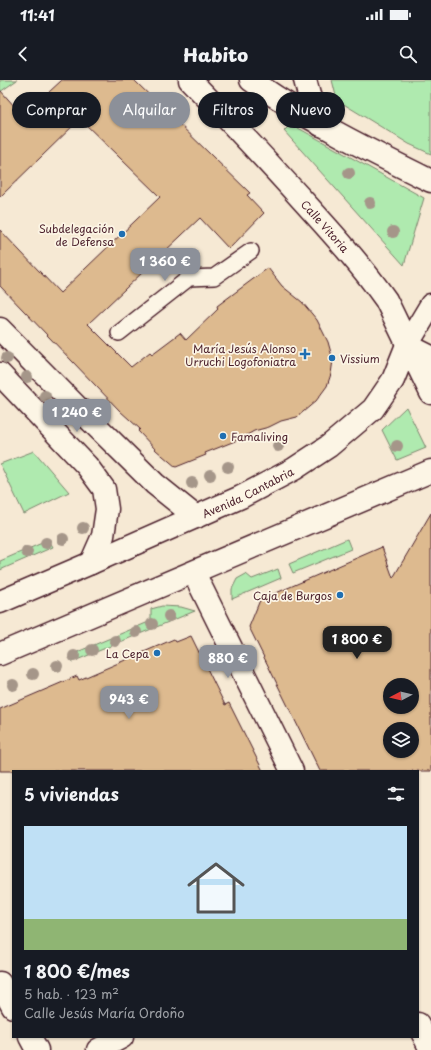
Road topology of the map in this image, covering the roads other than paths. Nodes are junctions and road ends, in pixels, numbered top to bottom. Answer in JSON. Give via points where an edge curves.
{"nodes":[{"id":1,"x":190,"y":80,"type":"edge"},
{"id":2,"x":251,"y":80,"type":"edge"},
{"id":3,"x":305,"y":80,"type":"edge"},
{"id":4,"x":308,"y":92,"type":"edge"},
{"id":5,"x":276,"y":98,"type":"edge"},
{"id":6,"x":327,"y":128,"type":"edge"},
{"id":7,"x":431,"y":181,"type":"edge"},
{"id":8,"x":251,"y":251,"type":"dead end"},
{"id":9,"x":431,"y":305,"type":"edge"},
{"id":10,"x":0,"y":329,"type":"edge"},
{"id":11,"x":118,"y":333,"type":"dead end"},
{"id":12,"x":407,"y":345,"type":"junction"},
{"id":13,"x":431,"y":357,"type":"edge"},
{"id":14,"x":0,"y":374,"type":"edge"},
{"id":15,"x":431,"y":393,"type":"edge"},
{"id":16,"x":79,"y":409,"type":"junction"},
{"id":17,"x":54,"y":430,"type":"junction"},
{"id":18,"x":431,"y":471,"type":"edge"},
{"id":19,"x":196,"y":517,"type":"junction"},
{"id":20,"x":92,"y":563,"type":"junction"},
{"id":21,"x":194,"y":572,"type":"junction"},
{"id":22,"x":0,"y":602,"type":"edge"},
{"id":23,"x":0,"y":654,"type":"edge"},
{"id":24,"x":292,"y":770,"type":"edge"},
{"id":25,"x":0,"y":983,"type":"edge"},
{"id":26,"x":12,"y":1005,"type":"edge"},
{"id":27,"x":419,"y":1026,"type":"edge"},
{"id":28,"x":31,"y":1038,"type":"edge"},
{"id":29,"x":120,"y":1038,"type":"edge"},
{"id":30,"x":37,"y":1050,"type":"edge"},
{"id":31,"x":98,"y":1050,"type":"edge"},
{"id":32,"x":431,"y":1050,"type":"edge"}],
"edges":[{"from":1,"to":12,"type":"main road","name":"Calle Vitoria","via":[[260,152],[376,286],[386,300]]},
{"from":2,"to":5,"type":"main road"},
{"from":3,"to":4,"type":"main road"},
{"from":6,"to":7,"type":"main road"},
{"from":8,"to":11,"type":"lane","via":[[214,277],[189,278]]},
{"from":9,"to":12,"type":"main road","name":"Avenida Cantabria"},
{"from":10,"to":16,"type":"main road"},
{"from":12,"to":13,"type":"main road"},
{"from":12,"to":15,"type":"main road","name":"Calle Vitoria"},
{"from":12,"to":19,"type":"main road","name":"Avenida Cantabria","via":[[393,380],[373,409],[329,446],[294,469]]},
{"from":14,"to":17,"type":"main road"},
{"from":16,"to":17,"type":"main road"},
{"from":16,"to":19,"type":"main road","via":[[155,484]]},
{"from":17,"to":20,"type":"main road","via":[[104,489],[107,509],[103,536]]},
{"from":18,"to":21,"type":"main road"},
{"from":19,"to":20,"type":"main road","name":"Avenida Cantabria"},
{"from":20,"to":22,"type":"main road","name":"Avenida Cantabria"},
{"from":21,"to":23,"type":"main road"},
{"from":21,"to":24,"type":"main road"},
{"from":25,"to":26,"type":"main road"},
{"from":27,"to":32,"type":"main road"},
{"from":28,"to":30,"type":"main road"},
{"from":29,"to":31,"type":"main road"}]}
